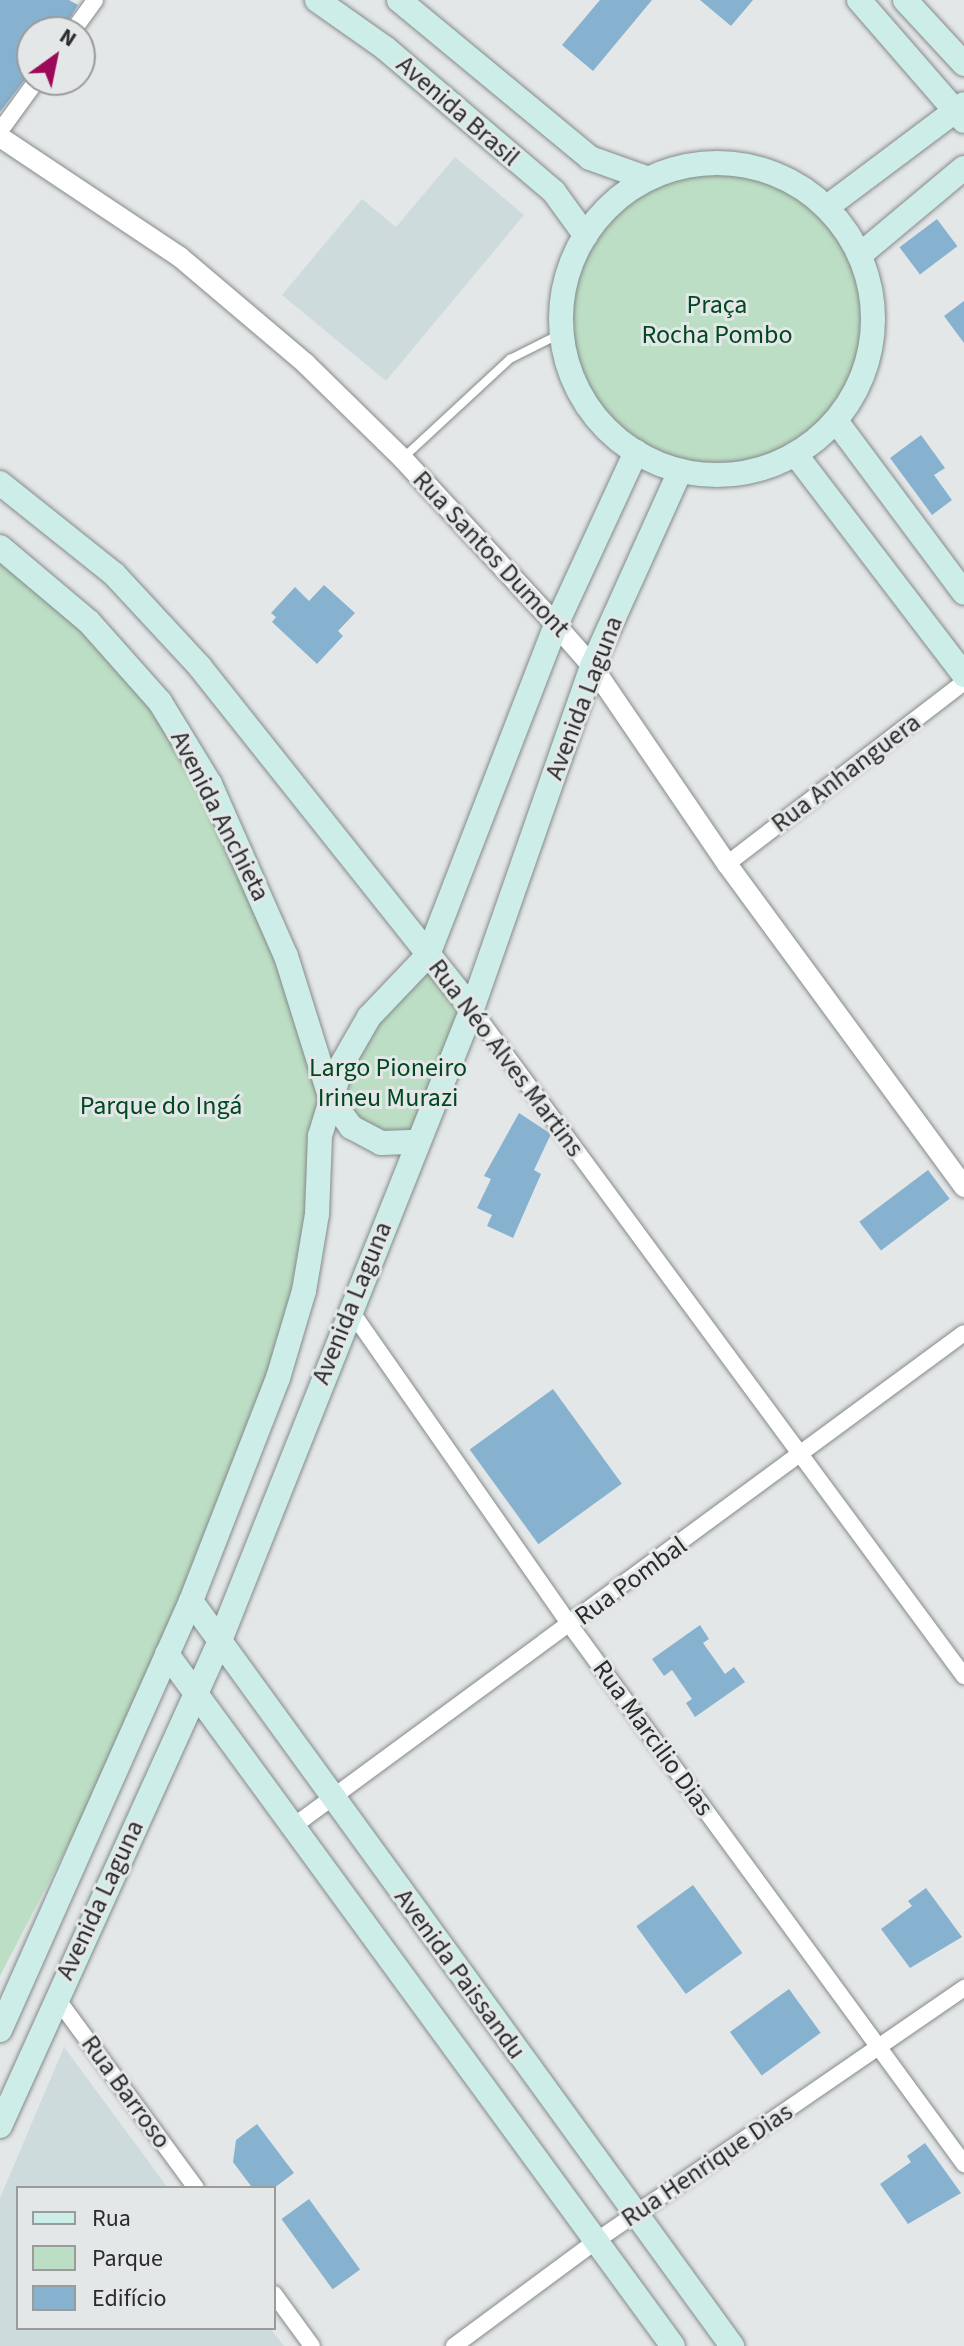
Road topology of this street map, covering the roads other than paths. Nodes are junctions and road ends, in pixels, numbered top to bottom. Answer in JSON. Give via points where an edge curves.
{"nodes":[{"id":1,"x":317,"y":0,"type":"edge"},
{"id":2,"x":399,"y":0,"type":"edge"},
{"id":3,"x":859,"y":0,"type":"edge"},
{"id":4,"x":905,"y":0,"type":"edge"},
{"id":5,"x":964,"y":64,"type":"edge"},
{"id":6,"x":25,"y":96,"type":"edge"},
{"id":7,"x":961,"y":112,"type":"edge"},
{"id":8,"x":0,"y":131,"type":"edge"},
{"id":9,"x":0,"y":137,"type":"edge"},
{"id":10,"x":964,"y":168,"type":"edge"},
{"id":11,"x":646,"y":178,"type":"junction"},
{"id":12,"x":827,"y":207,"type":"junction"},
{"id":13,"x":586,"y":236,"type":"junction"},
{"id":14,"x":861,"y":254,"type":"junction"},
{"id":15,"x":562,"y":333,"type":"junction"},
{"id":16,"x":836,"y":421,"type":"junction"},
{"id":17,"x":636,"y":452,"type":"junction"},
{"id":18,"x":796,"y":455,"type":"junction"},
{"id":19,"x":403,"y":459,"type":"junction"},
{"id":20,"x":680,"y":471,"type":"junction"},
{"id":21,"x":0,"y":483,"type":"edge"},
{"id":22,"x":0,"y":547,"type":"edge"},
{"id":23,"x":964,"y":593,"type":"edge"},
{"id":24,"x":556,"y":625,"type":"junction"},
{"id":25,"x":592,"y":666,"type":"junction"},
{"id":26,"x":964,"y":675,"type":"edge"},
{"id":27,"x":964,"y":682,"type":"edge"},
{"id":28,"x":727,"y":864,"type":"junction"},
{"id":29,"x":428,"y":955,"type":"junction"},
{"id":30,"x":472,"y":1009,"type":"junction"},
{"id":31,"x":331,"y":1100,"type":"junction"},
{"id":32,"x":417,"y":1142,"type":"junction"},
{"id":33,"x":964,"y":1187,"type":"edge"},
{"id":34,"x":349,"y":1308,"type":"junction"},
{"id":35,"x":964,"y":1333,"type":"edge"},
{"id":36,"x":800,"y":1458,"type":"junction"},
{"id":37,"x":191,"y":1601,"type":"junction"},
{"id":38,"x":570,"y":1625,"type":"junction"},
{"id":39,"x":219,"y":1643,"type":"junction"},
{"id":40,"x":167,"y":1654,"type":"junction"},
{"id":41,"x":964,"y":1676,"type":"edge"},
{"id":42,"x":197,"y":1690,"type":"junction"},
{"id":43,"x":333,"y":1799,"type":"junction"},
{"id":44,"x":295,"y":1825,"type":"junction"},
{"id":45,"x":964,"y":1988,"type":"edge"},
{"id":46,"x":55,"y":1996,"type":"junction"},
{"id":47,"x":0,"y":2030,"type":"edge"},
{"id":48,"x":880,"y":2048,"type":"junction"},
{"id":49,"x":0,"y":2126,"type":"edge"},
{"id":50,"x":964,"y":2164,"type":"edge"},
{"id":51,"x":195,"y":2186,"type":"edge"},
{"id":52,"x":635,"y":2214,"type":"junction"},
{"id":53,"x":596,"y":2241,"type":"junction"},
{"id":54,"x":276,"y":2297,"type":"edge"},
{"id":55,"x":312,"y":2346,"type":"edge"},
{"id":56,"x":454,"y":2346,"type":"edge"},
{"id":57,"x":673,"y":2346,"type":"edge"},
{"id":58,"x":732,"y":2346,"type":"edge"}],
"edges":[{"from":1,"to":13,"type":"main road","name":"Avenida Brasil","via":[[385,48],[554,192]]},
{"from":2,"to":11,"type":"main road","name":"Avenida Brasil","via":[[590,158]]},
{"from":3,"to":7,"type":"main road"},
{"from":4,"to":5,"type":"main road"},
{"from":6,"to":8,"type":"street"},
{"from":7,"to":12,"type":"main road"},
{"from":9,"to":19,"type":"street","name":"Rua Santos Dumont","via":[[180,257],[306,364]]},
{"from":10,"to":14,"type":"main road"},
{"from":11,"to":12,"type":"main road","via":[[716,164],[755,169],[792,183]]},
{"from":11,"to":13,"type":"main road","via":[[612,201]]},
{"from":12,"to":14,"type":"main road"},
{"from":13,"to":15,"type":"main road","via":[[566,282]]},
{"from":14,"to":16,"type":"main road","via":[[870,290],[872,339],[859,386]]},
{"from":15,"to":17,"type":"main road","via":[[574,382],[602,424]]},
{"from":15,"to":19,"type":"lane","via":[[510,359]]},
{"from":16,"to":18,"type":"main road"},
{"from":16,"to":23,"type":"main road"},
{"from":17,"to":20,"type":"main road"},
{"from":17,"to":24,"type":"main road","name":"Avenida Laguna"},
{"from":18,"to":20,"type":"main road","via":[[740,474]]},
{"from":18,"to":26,"type":"main road"},
{"from":19,"to":24,"type":"street","name":"Rua Santos Dumont"},
{"from":20,"to":25,"type":"main road","name":"Avenida Laguna"},
{"from":21,"to":29,"type":"main road","name":"Rua Néo Alves Martins","via":[[114,574],[200,667]]},
{"from":22,"to":31,"type":"main road","name":"Avenida Anchieta","via":[[89,622],[160,702],[210,784],[286,956]]},
{"from":24,"to":25,"type":"street","name":"Rua Santos Dumont"},
{"from":24,"to":29,"type":"main road","name":"Avenida Laguna"},
{"from":25,"to":28,"type":"street","name":"Rua Santos Dumont"},
{"from":25,"to":30,"type":"main road","name":"Avenida Laguna"},
{"from":27,"to":28,"type":"street","name":"Rua Anhanguera"},
{"from":28,"to":33,"type":"street","name":"Rua Santos Dumont"},
{"from":29,"to":30,"type":"main road","name":"Rua Néo Alves Martins"},
{"from":29,"to":31,"type":"main road","name":"Avenida Laguna","via":[[369,1017],[342,1064]]},
{"from":30,"to":32,"type":"main road","name":"Avenida Laguna"},
{"from":30,"to":36,"type":"street","name":"Rua Néo Alves Martins"},
{"from":31,"to":32,"type":"main road","via":[[351,1127],[381,1143]]},
{"from":31,"to":37,"type":"main road","name":"Avenida Laguna","via":[[320,1136],[317,1214],[304,1291],[278,1378]]},
{"from":32,"to":34,"type":"main road","name":"Avenida Laguna"},
{"from":34,"to":38,"type":"street","name":"Rua Marcilio Dias"},
{"from":34,"to":39,"type":"main road","name":"Avenida Laguna"},
{"from":35,"to":36,"type":"street","name":"Rua Pombal"},
{"from":36,"to":38,"type":"street","name":"Rua Pombal"},
{"from":36,"to":41,"type":"street","name":"Rua Néo Alves Martins"},
{"from":37,"to":39,"type":"main road","name":"Avenida Paissandu"},
{"from":37,"to":40,"type":"main road","name":"Avenida Laguna"},
{"from":38,"to":43,"type":"street","name":"Rua Pombal"},
{"from":38,"to":48,"type":"street","name":"Rua Marcilio Dias"},
{"from":39,"to":42,"type":"main road","name":"Avenida Laguna"},
{"from":39,"to":43,"type":"main road","name":"Avenida Paissandu"},
{"from":40,"to":42,"type":"main road","name":"Avenida Paissandu"},
{"from":40,"to":47,"type":"main road","name":"Avenida Laguna"},
{"from":42,"to":44,"type":"main road","name":"Avenida Paissandu"},
{"from":42,"to":46,"type":"main road","name":"Avenida Laguna"},
{"from":43,"to":44,"type":"street","name":"Rua Pombal"},
{"from":43,"to":52,"type":"main road","name":"Avenida Paissandu"},
{"from":44,"to":53,"type":"main road","name":"Avenida Paissandu"},
{"from":45,"to":48,"type":"street","name":"Rua Henrique Dias"},
{"from":46,"to":49,"type":"main road","name":"Avenida Laguna"},
{"from":46,"to":51,"type":"street","name":"Rua Barroso"},
{"from":48,"to":50,"type":"street","name":"Rua Marcilio Dias"},
{"from":48,"to":52,"type":"street","name":"Rua Henrique Dias"},
{"from":52,"to":53,"type":"street","name":"Rua Henrique Dias"},
{"from":52,"to":58,"type":"main road","name":"Avenida Paissandu"},
{"from":53,"to":56,"type":"street","name":"Rua Henrique Dias"},
{"from":53,"to":57,"type":"main road","name":"Avenida Paissandu"},
{"from":54,"to":55,"type":"street"}]}
